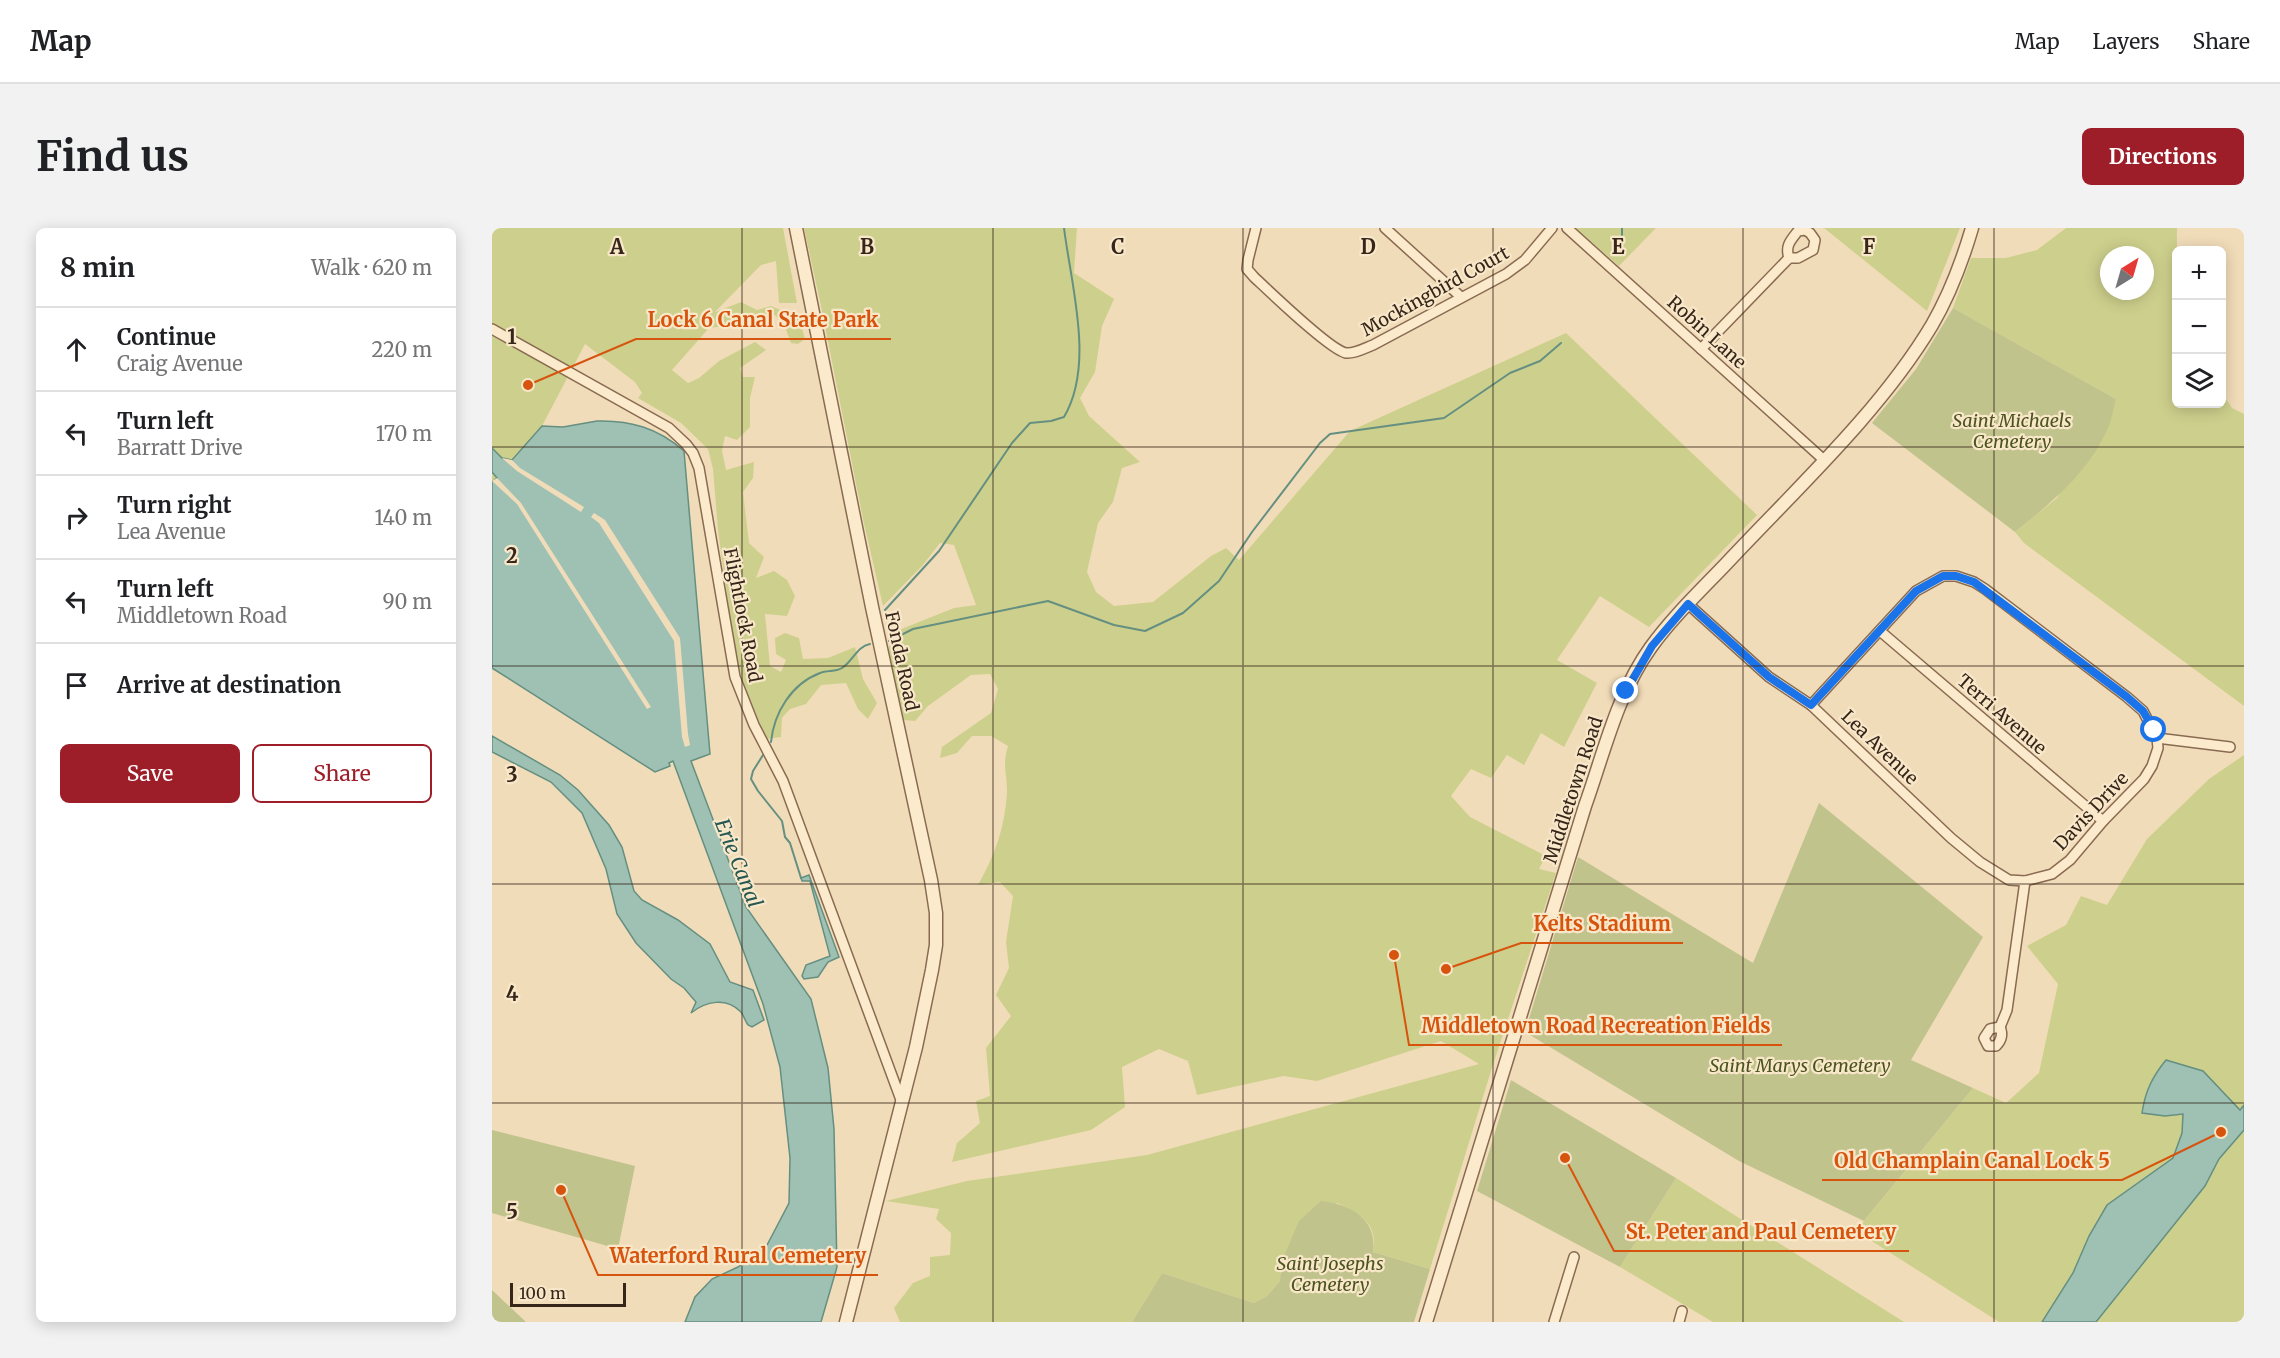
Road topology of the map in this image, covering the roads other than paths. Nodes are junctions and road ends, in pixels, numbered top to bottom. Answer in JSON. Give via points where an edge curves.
{"nodes":[{"id":1,"x":796,"y":228,"type":"edge"},
{"id":2,"x":1256,"y":228,"type":"edge"},
{"id":3,"x":1385,"y":228,"type":"edge"},
{"id":4,"x":1552,"y":228,"type":"edge"},
{"id":5,"x":1567,"y":228,"type":"edge"},
{"id":6,"x":1972,"y":228,"type":"edge"},
{"id":7,"x":1789,"y":258,"type":"dead end"},
{"id":8,"x":1461,"y":297,"type":"junction"},
{"id":9,"x":492,"y":328,"type":"edge"},
{"id":10,"x":1701,"y":349,"type":"junction"},
{"id":11,"x":1824,"y":460,"type":"junction"},
{"id":12,"x":1688,"y":604,"type":"junction"},
{"id":13,"x":1880,"y":631,"type":"junction"},
{"id":14,"x":1811,"y":705,"type":"junction"},
{"id":15,"x":2157,"y":738,"type":"junction"},
{"id":16,"x":2230,"y":747,"type":"dead end"},
{"id":17,"x":2103,"y":821,"type":"junction"},
{"id":18,"x":2025,"y":881,"type":"junction"},
{"id":19,"x":2000,"y":1027,"type":"dead end"},
{"id":20,"x":901,"y":1100,"type":"junction"},
{"id":21,"x":1574,"y":1257,"type":"dead end"},
{"id":22,"x":1682,"y":1311,"type":"dead end"},
{"id":23,"x":846,"y":1322,"type":"edge"},
{"id":24,"x":1426,"y":1322,"type":"edge"},
{"id":25,"x":1554,"y":1322,"type":"edge"},
{"id":26,"x":1679,"y":1322,"type":"edge"}],
"edges":[{"from":1,"to":20,"type":"street","name":"Fonda Road","via":[[936,913],[932,970]]},
{"from":2,"to":8,"type":"street","name":"Mockingbird Court","via":[[1247,269],[1342,352],[1373,345]]},
{"from":3,"to":8,"type":"street"},
{"from":4,"to":8,"type":"street","name":"Mockingbird Court","via":[[1517,267]]},
{"from":5,"to":10,"type":"street","name":"Robin Lane"},
{"from":6,"to":11,"type":"street","name":"Middletown Road","via":[[1956,277],[1911,358]]},
{"from":7,"to":10,"type":"street"},
{"from":9,"to":20,"type":"street","name":"Flightlock Road","via":[[669,429],[693,453],[709,520],[735,677],[783,781]]},
{"from":10,"to":11,"type":"street","name":"Robin Lane"},
{"from":11,"to":12,"type":"street","name":"Middletown Road"},
{"from":12,"to":14,"type":"street","name":"Lea Avenue","via":[[1769,677]]},
{"from":12,"to":24,"type":"street","name":"Middletown Road","via":[[1640,665],[1609,734]]},
{"from":13,"to":14,"type":"street"},
{"from":13,"to":15,"type":"street","via":[[1916,591],[1935,579],[1956,576],[1986,589],[2127,697],[2143,711]]},
{"from":13,"to":17,"type":"street","name":"Terri Avenue"},
{"from":14,"to":18,"type":"street","name":"Lea Avenue","via":[[1980,862],[2009,880]]},
{"from":15,"to":16,"type":"street"},
{"from":15,"to":17,"type":"street","name":"Davis Drive","via":[[2158,748],[2144,779]]},
{"from":17,"to":18,"type":"street","name":"Davis Drive","via":[[2070,860],[2052,874]]},
{"from":18,"to":19,"type":"street","via":[[2007,1010]]},
{"from":20,"to":23,"type":"street","name":"Fonda Road"},
{"from":21,"to":25,"type":"street"},
{"from":22,"to":26,"type":"street"}]}
